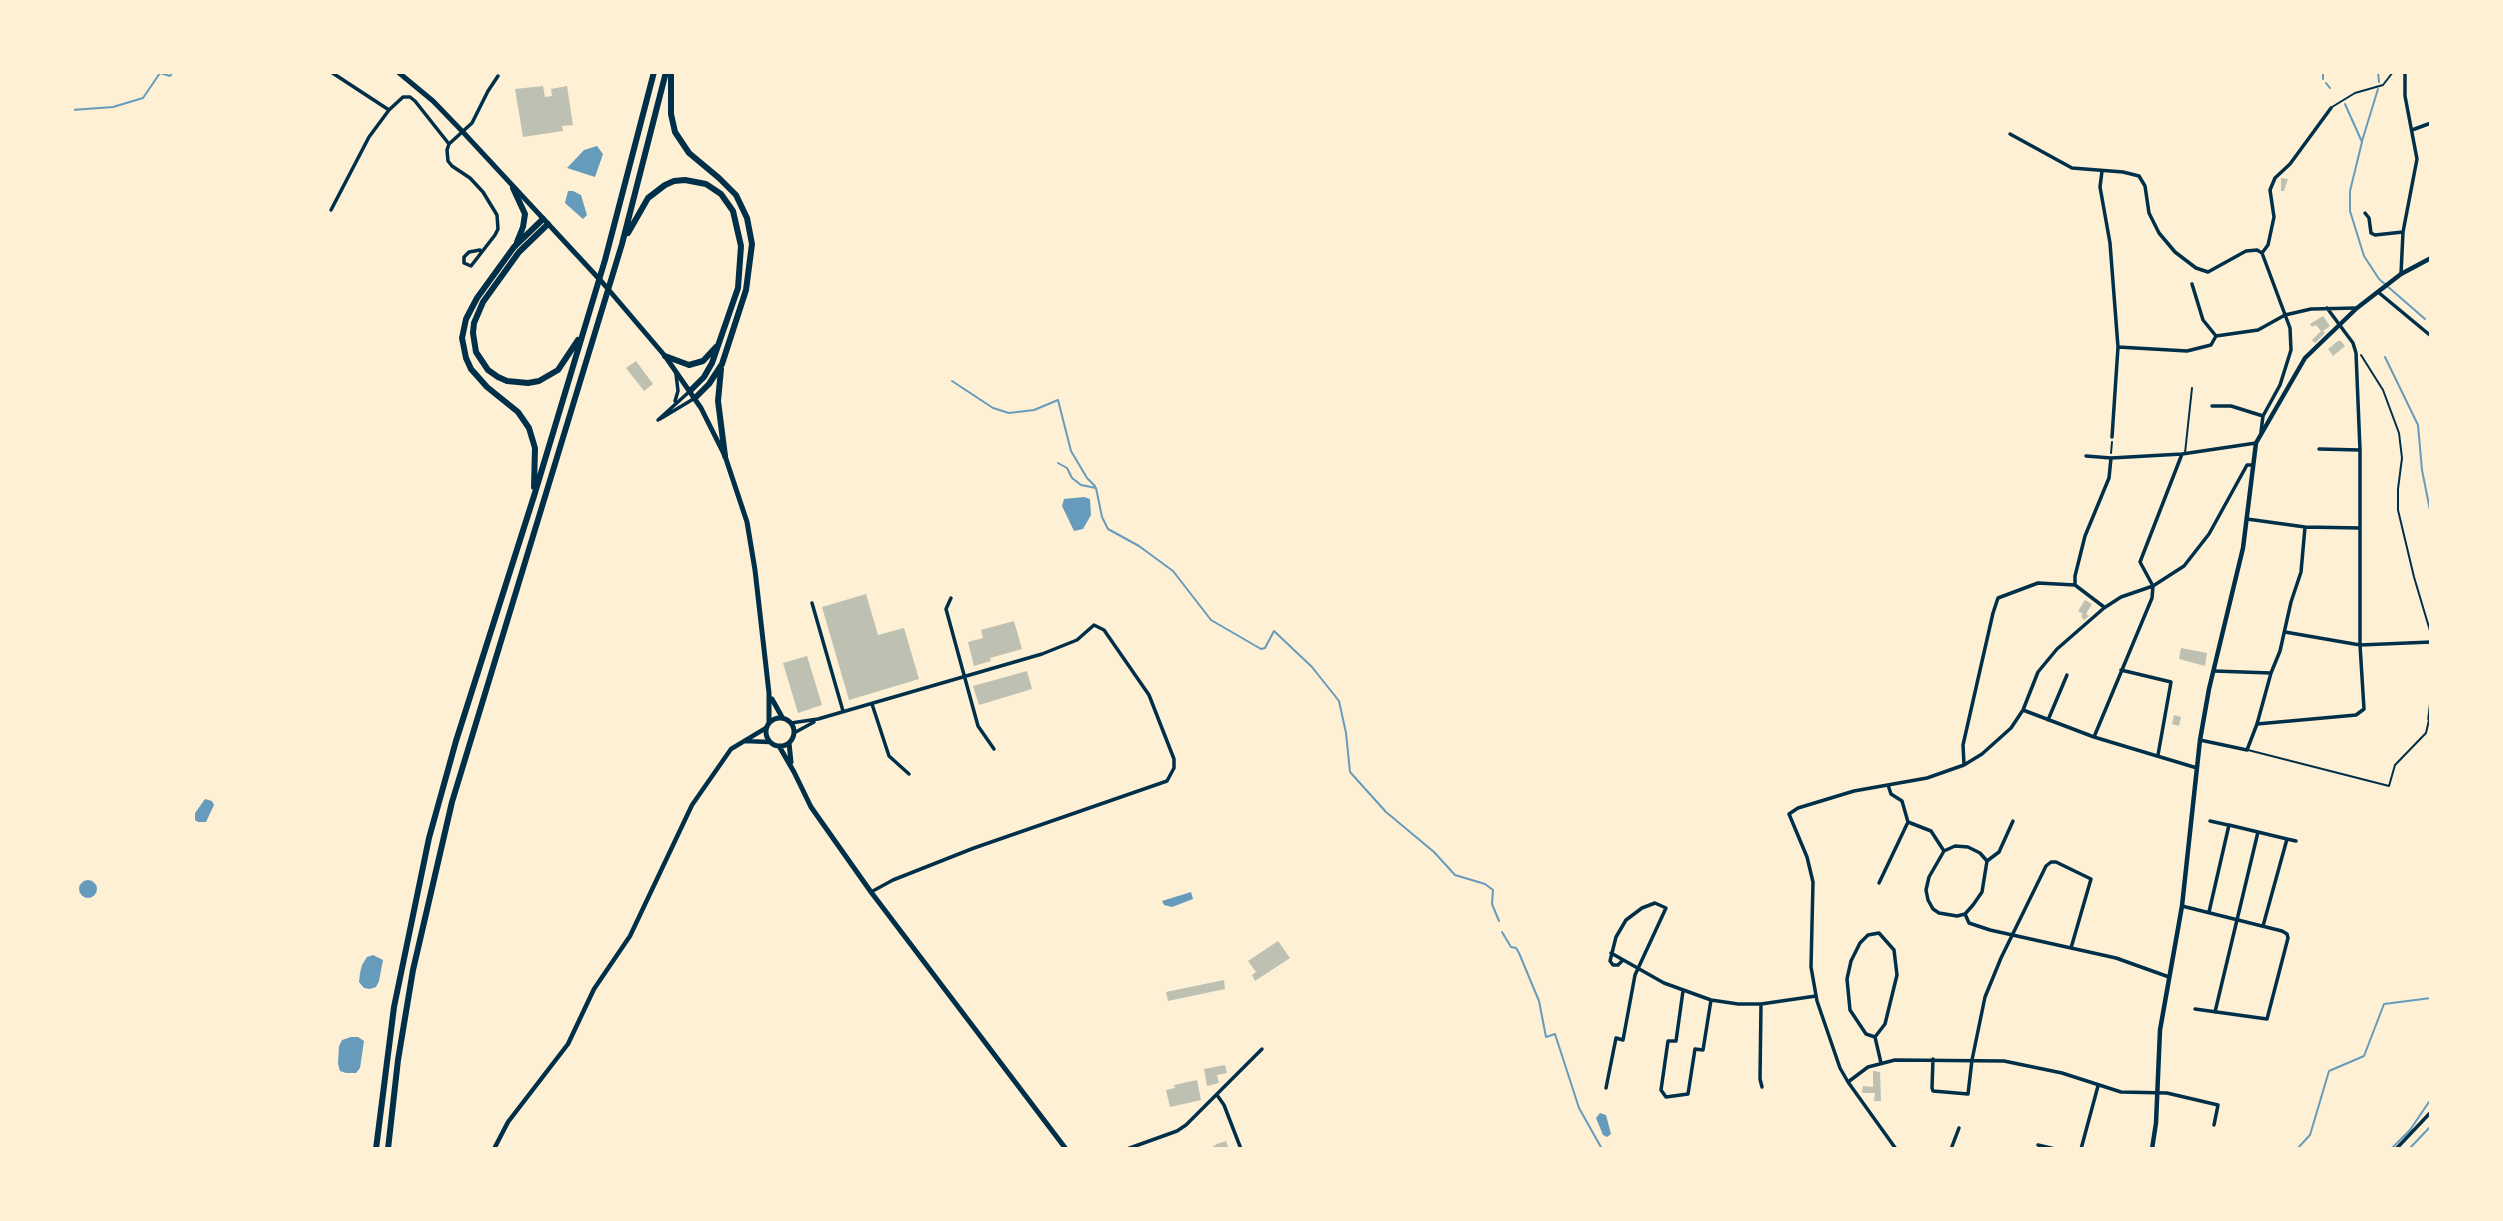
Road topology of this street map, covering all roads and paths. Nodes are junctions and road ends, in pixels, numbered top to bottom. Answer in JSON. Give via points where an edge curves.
{"nodes":[{"id":1,"x":331,"y":72,"type":"edge"},
{"id":2,"x":398,"y":72,"type":"edge"},
{"id":3,"x":654,"y":72,"type":"edge"},
{"id":4,"x":669,"y":72,"type":"edge"},
{"id":5,"x":2393,"y":72,"type":"edge"},
{"id":6,"x":2405,"y":72,"type":"edge"},
{"id":7,"x":498,"y":76,"type":"dead end"},
{"id":8,"x":2330,"y":108,"type":"joint"},
{"id":9,"x":389,"y":110,"type":"junction"},
{"id":10,"x":2431,"y":123,"type":"edge"},
{"id":11,"x":2412,"y":130,"type":"junction"},
{"id":12,"x":462,"y":131,"type":"junction"},
{"id":13,"x":2010,"y":134,"type":"dead end"},
{"id":14,"x":449,"y":144,"type":"junction"},
{"id":15,"x":2102,"y":171,"type":"junction"},
{"id":16,"x":513,"y":188,"type":"junction"},
{"id":17,"x":331,"y":210,"type":"dead end"},
{"id":18,"x":2365,"y":213,"type":"dead end"},
{"id":19,"x":545,"y":221,"type":"junction"},
{"id":20,"x":2403,"y":232,"type":"junction"},
{"id":21,"x":622,"y":244,"type":"junction"},
{"id":22,"x":514,"y":247,"type":"junction"},
{"id":23,"x":481,"y":252,"type":"junction"},
{"id":24,"x":2262,"y":253,"type":"junction"},
{"id":25,"x":2431,"y":258,"type":"edge"},
{"id":26,"x":2401,"y":274,"type":"junction"},
{"id":27,"x":2192,"y":284,"type":"dead end"},
{"id":28,"x":2379,"y":291,"type":"junction"},
{"id":29,"x":2327,"y":308,"type":"junction"},
{"id":30,"x":2357,"y":308,"type":"junction"},
{"id":31,"x":2285,"y":315,"type":"junction"},
{"id":32,"x":2341,"y":325,"type":"junction"},
{"id":33,"x":584,"y":330,"type":"junction"},
{"id":34,"x":2216,"y":336,"type":"junction"},
{"id":35,"x":2431,"y":336,"type":"edge"},
{"id":36,"x":720,"y":343,"type":"junction"},
{"id":37,"x":2118,"y":347,"type":"junction"},
{"id":38,"x":2356,"y":353,"type":"junction"},
{"id":39,"x":665,"y":356,"type":"junction"},
{"id":40,"x":722,"y":363,"type":"junction"},
{"id":41,"x":674,"y":369,"type":"junction"},
{"id":42,"x":2192,"y":388,"type":"dead end"},
{"id":43,"x":690,"y":391,"type":"junction"},
{"id":44,"x":695,"y":398,"type":"junction"},
{"id":45,"x":673,"y":404,"type":"junction"},
{"id":46,"x":2212,"y":405,"type":"dead end"},
{"id":47,"x":2263,"y":416,"type":"junction"},
{"id":48,"x":2261,"y":432,"type":"junction"},
{"id":49,"x":2112,"y":436,"type":"joint"},
{"id":50,"x":2256,"y":443,"type":"junction"},
{"id":51,"x":2319,"y":449,"type":"dead end"},
{"id":52,"x":2360,"y":450,"type":"junction"},
{"id":53,"x":2184,"y":454,"type":"junction"},
{"id":54,"x":725,"y":456,"type":"junction"},
{"id":55,"x":2086,"y":456,"type":"dead end"},
{"id":56,"x":2111,"y":458,"type":"junction"},
{"id":57,"x":2253,"y":465,"type":"junction"},
{"id":58,"x":534,"y":496,"type":"junction"},
{"id":59,"x":2247,"y":519,"type":"junction"},
{"id":60,"x":2305,"y":527,"type":"junction"},
{"id":61,"x":2360,"y":528,"type":"junction"},
{"id":62,"x":2075,"y":585,"type":"junction"},
{"id":63,"x":2154,"y":586,"type":"junction"},
{"id":64,"x":951,"y":598,"type":"dead end"},
{"id":65,"x":812,"y":603,"type":"dead end"},
{"id":66,"x":2105,"y":608,"type":"junction"},
{"id":67,"x":2285,"y":632,"type":"junction"},
{"id":68,"x":2431,"y":634,"type":"edge"},
{"id":69,"x":2431,"y":642,"type":"edge"},
{"id":70,"x":2360,"y":645,"type":"junction"},
{"id":71,"x":2121,"y":670,"type":"junction"},
{"id":72,"x":2214,"y":671,"type":"junction"},
{"id":73,"x":2271,"y":673,"type":"junction"},
{"id":74,"x":2067,"y":675,"type":"dead end"},
{"id":75,"x":964,"y":677,"type":"junction"},
{"id":76,"x":769,"y":693,"type":"junction"},
{"id":77,"x":2431,"y":702,"type":"edge"},
{"id":78,"x":872,"y":704,"type":"junction"},
{"id":79,"x":2023,"y":710,"type":"junction"},
{"id":80,"x":843,"y":711,"type":"junction"},
{"id":81,"x":782,"y":718,"type":"junction"},
{"id":82,"x":818,"y":719,"type":"junction"},
{"id":83,"x":2429,"y":719,"type":"joint"},
{"id":84,"x":2048,"y":720,"type":"junction"},
{"id":85,"x":791,"y":723,"type":"junction"},
{"id":86,"x":2257,"y":724,"type":"junction"},
{"id":87,"x":768,"y":725,"type":"junction"},
{"id":88,"x":794,"y":733,"type":"junction"},
{"id":89,"x":2094,"y":737,"type":"junction"},
{"id":90,"x":2200,"y":740,"type":"junction"},
{"id":91,"x":744,"y":741,"type":"junction"},
{"id":92,"x":769,"y":742,"type":"junction"},
{"id":93,"x":789,"y":743,"type":"junction"},
{"id":94,"x":779,"y":746,"type":"junction"},
{"id":95,"x":994,"y":749,"type":"dead end"},
{"id":96,"x":2247,"y":750,"type":"junction"},
{"id":97,"x":2158,"y":755,"type":"junction"},
{"id":98,"x":1964,"y":765,"type":"junction"},
{"id":99,"x":2197,"y":768,"type":"junction"},
{"id":100,"x":794,"y":772,"type":"junction"},
{"id":101,"x":909,"y":774,"type":"dead end"},
{"id":102,"x":1888,"y":785,"type":"junction"},
{"id":103,"x":2013,"y":821,"type":"dead end"},
{"id":104,"x":2210,"y":821,"type":"dead end"},
{"id":105,"x":1908,"y":822,"type":"junction"},
{"id":106,"x":2229,"y":825,"type":"junction"},
{"id":107,"x":2258,"y":832,"type":"junction"},
{"id":108,"x":2287,"y":839,"type":"junction"},
{"id":109,"x":2295,"y":841,"type":"dead end"},
{"id":110,"x":1944,"y":851,"type":"junction"},
{"id":111,"x":1987,"y":861,"type":"junction"},
{"id":112,"x":1879,"y":883,"type":"dead end"},
{"id":113,"x":871,"y":892,"type":"junction"},
{"id":114,"x":2182,"y":906,"type":"junction"},
{"id":115,"x":2209,"y":912,"type":"junction"},
{"id":116,"x":1965,"y":914,"type":"junction"},
{"id":117,"x":2237,"y":919,"type":"junction"},
{"id":118,"x":2263,"y":926,"type":"junction"},
{"id":119,"x":2012,"y":936,"type":"junction"},
{"id":120,"x":2071,"y":948,"type":"junction"},
{"id":121,"x":1611,"y":953,"type":"junction"},
{"id":122,"x":1623,"y":960,"type":"junction"},
{"id":123,"x":1640,"y":968,"type":"junction"},
{"id":124,"x":2169,"y":977,"type":"junction"},
{"id":125,"x":1683,"y":991,"type":"junction"},
{"id":126,"x":1816,"y":996,"type":"junction"},
{"id":127,"x":1711,"y":1000,"type":"junction"},
{"id":128,"x":1760,"y":1004,"type":"junction"},
{"id":129,"x":2194,"y":1009,"type":"dead end"},
{"id":130,"x":2215,"y":1012,"type":"junction"},
{"id":131,"x":1875,"y":1037,"type":"junction"},
{"id":132,"x":1262,"y":1049,"type":"dead end"},
{"id":133,"x":1933,"y":1059,"type":"junction"},
{"id":134,"x":1972,"y":1059,"type":"junction"},
{"id":135,"x":1881,"y":1063,"type":"junction"},
{"id":136,"x":1848,"y":1082,"type":"junction"},
{"id":137,"x":2098,"y":1086,"type":"junction"},
{"id":138,"x":1762,"y":1087,"type":"dead end"},
{"id":139,"x":1606,"y":1088,"type":"dead end"},
{"id":140,"x":2156,"y":1093,"type":"junction"},
{"id":141,"x":1217,"y":1095,"type":"junction"},
{"id":142,"x":2431,"y":1112,"type":"edge"},
{"id":143,"x":2214,"y":1125,"type":"dead end"},
{"id":144,"x":1959,"y":1128,"type":"dead end"},
{"id":145,"x":2038,"y":1145,"type":"dead end"},
{"id":146,"x":376,"y":1149,"type":"edge"},
{"id":147,"x":388,"y":1149,"type":"edge"},
{"id":148,"x":494,"y":1149,"type":"edge"},
{"id":149,"x":1066,"y":1149,"type":"edge"},
{"id":150,"x":1127,"y":1149,"type":"edge"},
{"id":151,"x":1241,"y":1149,"type":"edge"},
{"id":152,"x":1896,"y":1149,"type":"edge"},
{"id":153,"x":1951,"y":1149,"type":"edge"},
{"id":154,"x":2055,"y":1149,"type":"edge"},
{"id":155,"x":2081,"y":1149,"type":"edge"},
{"id":156,"x":2152,"y":1149,"type":"edge"},
{"id":157,"x":2396,"y":1149,"type":"edge"}],
"edges":[{"from":1,"to":9,"type":"street"},
{"from":2,"to":12,"type":"main road"},
{"from":3,"to":33,"type":"highway"},
{"from":4,"to":21,"type":"highway"},
{"from":4,"to":40,"type":"highway","via":[[675,132],[689,153],[736,195],[750,230],[750,276]]},
{"from":5,"to":8,"type":"lane","via":[[2383,85],[2355,93]]},
{"from":6,"to":11,"type":"street"},
{"from":7,"to":12,"type":"street"},
{"from":8,"to":24,"type":"street","via":[[2290,164],[2274,178],[2270,190],[2274,217]]},
{"from":9,"to":14,"type":"street","via":[[403,97],[410,97]]},
{"from":9,"to":17,"type":"street","via":[[369,137]]},
{"from":10,"to":11,"type":"street"},
{"from":11,"to":20,"type":"street","via":[[2417,159]]},
{"from":12,"to":14,"type":"street"},
{"from":12,"to":16,"type":"main road"},
{"from":13,"to":15,"type":"street","via":[[2072,168]]},
{"from":14,"to":23,"type":"street","via":[[448,161],[483,192],[497,215],[498,229]]},
{"from":15,"to":24,"type":"street","via":[[2139,176],[2158,233],[2196,268],[2208,272],[2246,251]]},
{"from":15,"to":37,"type":"street"},
{"from":16,"to":19,"type":"main road"},
{"from":16,"to":22,"type":"highway","via":[[525,214]]},
{"from":18,"to":20,"type":"street","via":[[2375,235]]},
{"from":19,"to":22,"type":"highway"},
{"from":19,"to":33,"type":"highway","via":[[483,302],[474,323],[476,352],[498,377],[518,383],[538,381],[558,370]]},
{"from":19,"to":39,"type":"main road"},
{"from":20,"to":26,"type":"street"},
{"from":21,"to":36,"type":"highway","via":[[648,198],[665,185],[695,181],[721,194],[737,223],[741,259],[738,288]]},
{"from":21,"to":147,"type":"highway","via":[[440,847],[410,984]]},
{"from":22,"to":58,"type":"highway","via":[[470,310],[462,338],[471,369],[529,428],[535,448]]},
{"from":23,"to":23,"type":"street","via":[[469,252],[464,263],[471,266]]},
{"from":24,"to":31,"type":"street"},
{"from":25,"to":26,"type":"main road"},
{"from":26,"to":28,"type":"main road"},
{"from":27,"to":34,"type":"street","via":[[2203,320]]},
{"from":28,"to":30,"type":"main road"},
{"from":28,"to":35,"type":"street"},
{"from":29,"to":30,"type":"street"},
{"from":29,"to":31,"type":"street"},
{"from":29,"to":32,"type":"street"},
{"from":30,"to":32,"type":"main road"},
{"from":31,"to":34,"type":"street","via":[[2258,330]]},
{"from":31,"to":47,"type":"street","via":[[2291,350],[2280,385]]},
{"from":32,"to":38,"type":"street"},
{"from":32,"to":48,"type":"main road","via":[[2305,358]]},
{"from":33,"to":58,"type":"highway"},
{"from":34,"to":37,"type":"street","via":[[2211,345],[2186,351]]},
{"from":36,"to":39,"type":"highway","via":[[694,364],[684,365]]},
{"from":36,"to":43,"type":"highway","via":[[704,377]]},
{"from":37,"to":49,"type":"street"},
{"from":38,"to":52,"type":"street"},
{"from":38,"to":68,"type":"path","via":[[2383,390],[2399,433],[2398,510]]},
{"from":39,"to":41,"type":"main road"},
{"from":40,"to":44,"type":"highway"},
{"from":40,"to":54,"type":"highway","via":[[718,401]]},
{"from":41,"to":43,"type":"main road"},
{"from":41,"to":45,"type":"street","via":[[678,391]]},
{"from":42,"to":53,"type":"lane"},
{"from":43,"to":44,"type":"main road"},
{"from":43,"to":45,"type":"street"},
{"from":44,"to":45,"type":"street","via":[[658,420]]},
{"from":44,"to":54,"type":"main road"},
{"from":46,"to":47,"type":"street"},
{"from":47,"to":48,"type":"street"},
{"from":48,"to":50,"type":"main road"},
{"from":49,"to":56,"type":"path"},
{"from":50,"to":53,"type":"street"},
{"from":50,"to":57,"type":"main road"},
{"from":51,"to":52,"type":"street"},
{"from":52,"to":61,"type":"street"},
{"from":53,"to":56,"type":"street"},
{"from":53,"to":63,"type":"street","via":[[2140,562]]},
{"from":54,"to":76,"type":"main road","via":[[751,542]]},
{"from":55,"to":56,"type":"street"},
{"from":56,"to":62,"type":"street","via":[[2109,478],[2077,563]]},
{"from":57,"to":59,"type":"main road"},
{"from":57,"to":63,"type":"street","via":[[2247,465],[2199,550]]},
{"from":58,"to":146,"type":"highway","via":[[429,838],[394,1007]]},
{"from":59,"to":60,"type":"street"},
{"from":59,"to":72,"type":"main road"},
{"from":60,"to":61,"type":"street"},
{"from":60,"to":67,"type":"street","via":[[2301,572]]},
{"from":61,"to":70,"type":"street"},
{"from":62,"to":66,"type":"street"},
{"from":62,"to":98,"type":"street","via":[[2038,583],[1998,598],[1963,746]]},
{"from":63,"to":66,"type":"street"},
{"from":63,"to":71,"type":"street"},
{"from":64,"to":75,"type":"street","via":[[946,609]]},
{"from":65,"to":80,"type":"street"},
{"from":66,"to":79,"type":"street","via":[[2057,649],[2038,672]]},
{"from":67,"to":70,"type":"street"},
{"from":67,"to":73,"type":"street"},
{"from":69,"to":70,"type":"street"},
{"from":70,"to":86,"type":"street","via":[[2364,709],[2356,715]]},
{"from":71,"to":89,"type":"street"},
{"from":71,"to":97,"type":"street","via":[[2171,682]]},
{"from":72,"to":73,"type":"street"},
{"from":72,"to":90,"type":"main road"},
{"from":73,"to":86,"type":"street"},
{"from":74,"to":84,"type":"street"},
{"from":75,"to":78,"type":"street"},
{"from":75,"to":95,"type":"street","via":[[978,726]]},
{"from":75,"to":113,"type":"street","via":[[1077,640],[1094,625],[1104,630],[1149,695],[1174,768],[1167,781],[974,848]]},
{"from":76,"to":81,"type":"main road"},
{"from":76,"to":87,"type":"main road"},
{"from":77,"to":83,"type":"street"},
{"from":78,"to":80,"type":"street"},
{"from":78,"to":101,"type":"street","via":[[889,756]]},
{"from":79,"to":84,"type":"street"},
{"from":79,"to":98,"type":"street","via":[[2011,728]]},
{"from":80,"to":82,"type":"street"},
{"from":81,"to":85,"type":"main road"},
{"from":81,"to":87,"type":"main road"},
{"from":82,"to":85,"type":"street"},
{"from":82,"to":88,"type":"street"},
{"from":83,"to":96,"type":"lane","via":[[2426,733],[2395,765],[2389,786]]},
{"from":84,"to":89,"type":"street"},
{"from":85,"to":88,"type":"main road"},
{"from":86,"to":96,"type":"street"},
{"from":87,"to":91,"type":"main road"},
{"from":87,"to":92,"type":"main road"},
{"from":88,"to":93,"type":"main road"},
{"from":89,"to":97,"type":"street"},
{"from":90,"to":96,"type":"street"},
{"from":90,"to":99,"type":"main road"},
{"from":91,"to":92,"type":"main road"},
{"from":91,"to":148,"type":"main road","via":[[731,749],[692,805],[630,936],[594,989],[568,1044]]},
{"from":92,"to":94,"type":"main road"},
{"from":93,"to":94,"type":"main road"},
{"from":93,"to":100,"type":"main road"},
{"from":94,"to":100,"type":"main road"},
{"from":97,"to":99,"type":"street"},
{"from":98,"to":102,"type":"street"},
{"from":99,"to":114,"type":"main road"},
{"from":100,"to":113,"type":"main road","via":[[811,807]]},
{"from":102,"to":105,"type":"street","via":[[1891,794],[1902,801]]},
{"from":102,"to":126,"type":"street","via":[[1854,791],[1789,814],[1813,882],[1811,967]]},
{"from":103,"to":111,"type":"street","via":[[1999,852]]},
{"from":104,"to":106,"type":"street"},
{"from":105,"to":110,"type":"street","via":[[1931,831]]},
{"from":105,"to":112,"type":"street"},
{"from":106,"to":107,"type":"street"},
{"from":106,"to":115,"type":"street"},
{"from":107,"to":108,"type":"street"},
{"from":107,"to":117,"type":"street"},
{"from":108,"to":109,"type":"street"},
{"from":108,"to":118,"type":"street"},
{"from":110,"to":111,"type":"street","via":[[1968,847]]},
{"from":110,"to":116,"type":"street","via":[[1929,877],[1928,900],[1939,913]]},
{"from":111,"to":116,"type":"street","via":[[1982,892]]},
{"from":113,"to":149,"type":"main road"},
{"from":114,"to":115,"type":"street"},
{"from":114,"to":124,"type":"main road"},
{"from":115,"to":117,"type":"street"},
{"from":116,"to":119,"type":"street","via":[[1969,923]]},
{"from":117,"to":118,"type":"street"},
{"from":117,"to":130,"type":"street"},
{"from":118,"to":130,"type":"street","via":[[2287,934],[2267,1019]]},
{"from":119,"to":120,"type":"street"},
{"from":119,"to":120,"type":"street","via":[[2046,866],[2056,862],[2091,879]]},
{"from":119,"to":134,"type":"street","via":[[1985,998]]},
{"from":120,"to":124,"type":"street"},
{"from":121,"to":122,"type":"street"},
{"from":121,"to":122,"type":"street","via":[[1613,965]]},
{"from":121,"to":123,"type":"street","via":[[1626,920],[1655,903],[1666,908]]},
{"from":122,"to":123,"type":"street"},
{"from":123,"to":125,"type":"street"},
{"from":123,"to":139,"type":"street","via":[[1623,1040],[1616,1038]]},
{"from":124,"to":140,"type":"main road"},
{"from":125,"to":127,"type":"street"},
{"from":125,"to":127,"type":"street","via":[[1676,1041],[1668,1041],[1661,1090],[1666,1097],[1688,1094],[1695,1049],[1703,1050]]},
{"from":126,"to":128,"type":"street"},
{"from":126,"to":136,"type":"street"},
{"from":127,"to":128,"type":"street"},
{"from":128,"to":138,"type":"street"},
{"from":129,"to":130,"type":"street"},
{"from":131,"to":131,"type":"street","via":[[1866,1034],[1850,1010],[1847,979],[1860,943],[1879,933],[1894,950],[1897,975],[1885,1024]]},
{"from":131,"to":135,"type":"street"},
{"from":132,"to":141,"type":"street"},
{"from":133,"to":134,"type":"street"},
{"from":133,"to":134,"type":"street","via":[[1933,1091],[1968,1094]]},
{"from":133,"to":135,"type":"street"},
{"from":134,"to":137,"type":"street","via":[[2024,1064]]},
{"from":135,"to":136,"type":"street"},
{"from":136,"to":152,"type":"street"},
{"from":137,"to":140,"type":"street"},
{"from":137,"to":155,"type":"street"},
{"from":140,"to":143,"type":"street","via":[[2218,1105]]},
{"from":140,"to":156,"type":"main road"},
{"from":141,"to":150,"type":"street","via":[[1177,1131]]},
{"from":141,"to":151,"type":"street"},
{"from":142,"to":157,"type":"street"},
{"from":144,"to":153,"type":"street"},
{"from":145,"to":154,"type":"street"}]}
